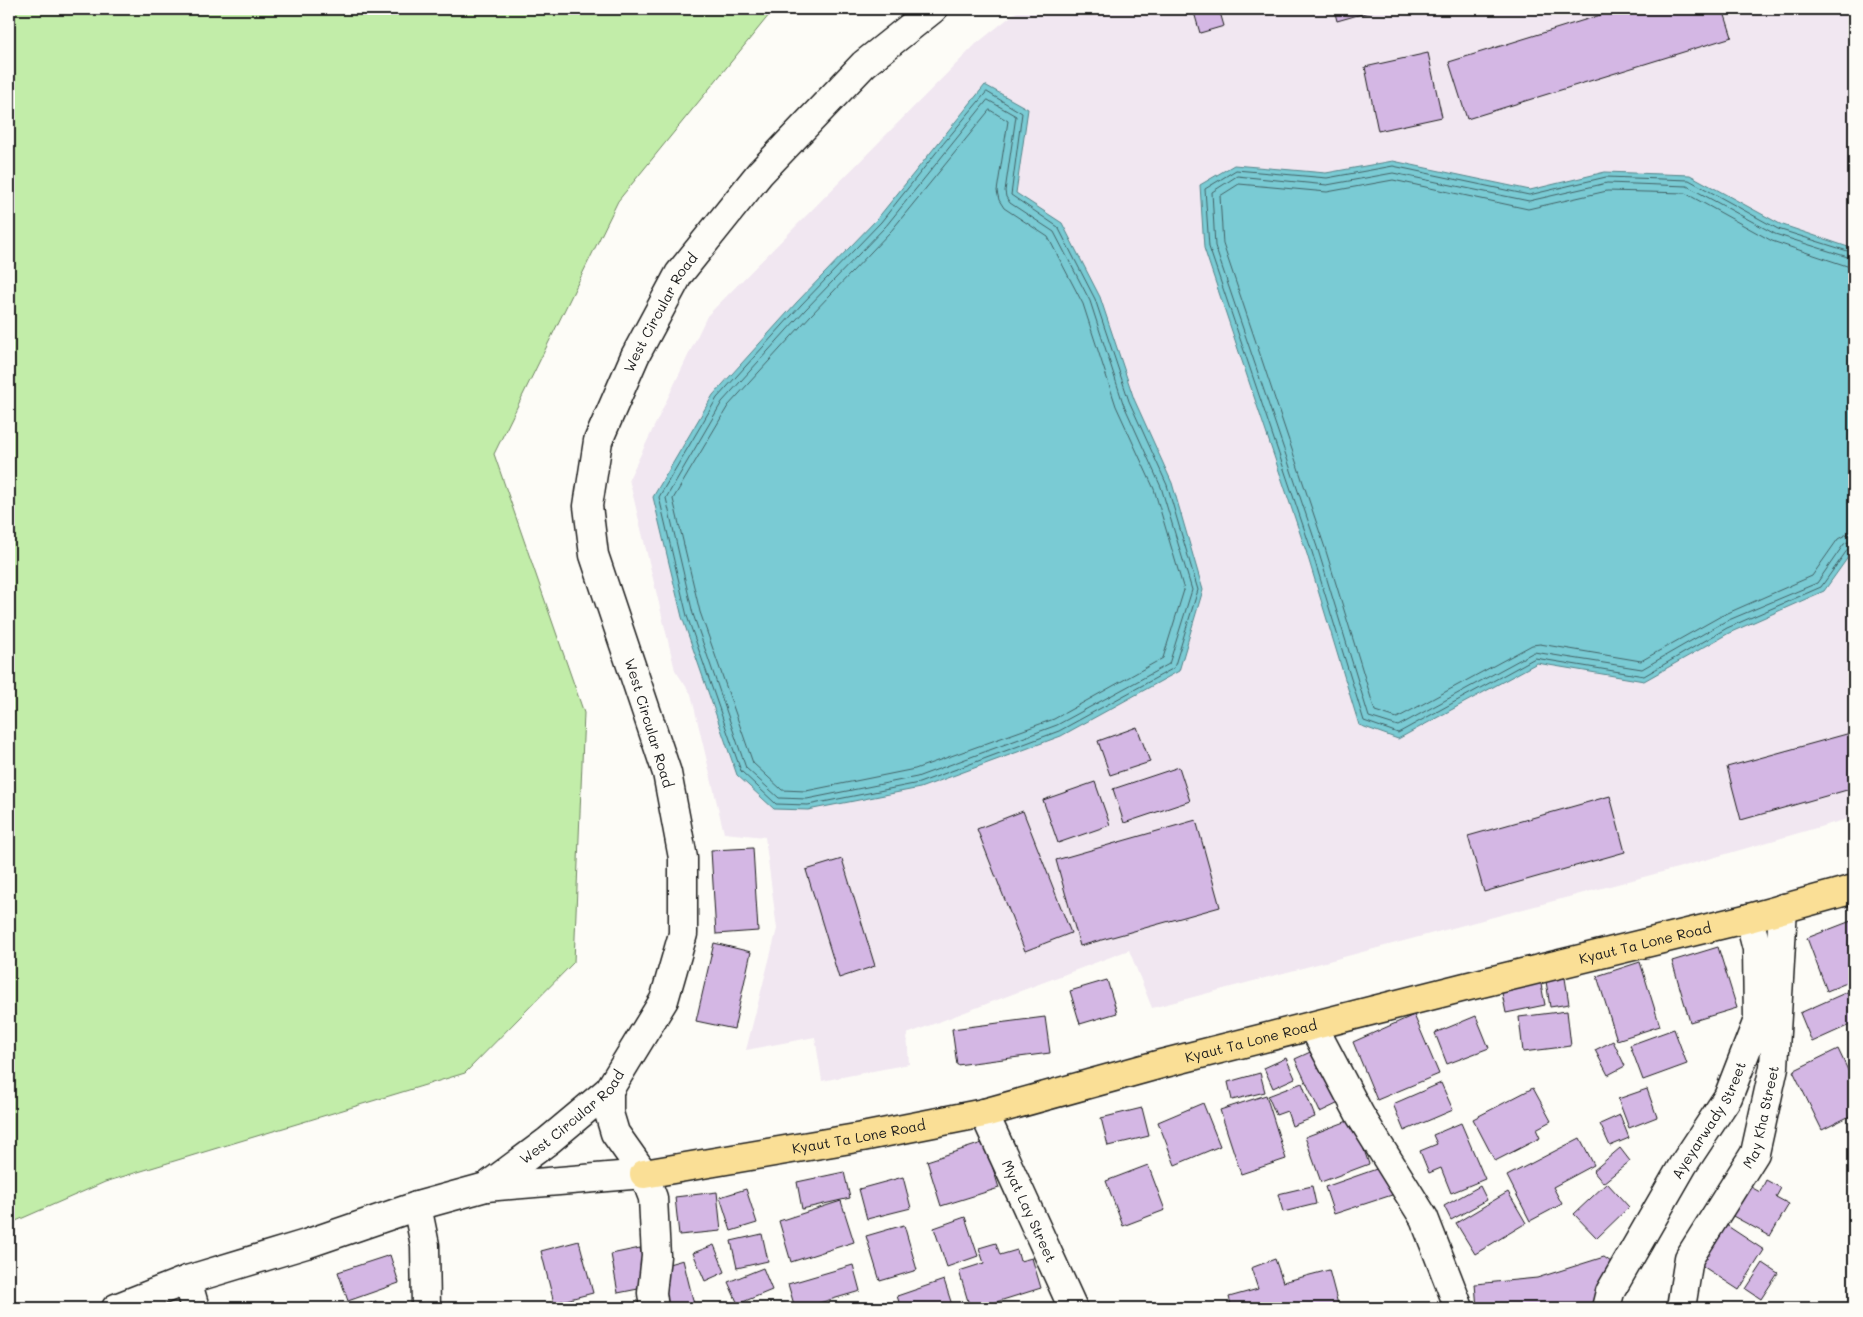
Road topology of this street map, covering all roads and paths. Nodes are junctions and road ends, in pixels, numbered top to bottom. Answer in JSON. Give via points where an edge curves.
{"nodes":[{"id":1,"x":933,"y":9,"type":"edge"},
{"id":2,"x":1854,"y":889,"type":"edge"},
{"id":3,"x":1783,"y":908,"type":"junction"},
{"id":4,"x":1750,"y":918,"type":"junction"},
{"id":5,"x":1313,"y":1026,"type":"junction"},
{"id":6,"x":609,"y":1090,"type":"junction"},
{"id":7,"x":984,"y":1113,"type":"junction"},
{"id":8,"x":644,"y":1174,"type":"junction"},
{"id":9,"x":486,"y":1187,"type":"junction"},
{"id":10,"x":417,"y":1206,"type":"junction"},
{"id":11,"x":187,"y":1280,"type":"junction"},
{"id":12,"x":116,"y":1308,"type":"edge"},
{"id":13,"x":195,"y":1308,"type":"edge"},
{"id":14,"x":426,"y":1308,"type":"edge"},
{"id":15,"x":654,"y":1308,"type":"edge"},
{"id":16,"x":1073,"y":1308,"type":"edge"},
{"id":17,"x":1459,"y":1308,"type":"edge"},
{"id":18,"x":1606,"y":1308,"type":"edge"},
{"id":19,"x":1681,"y":1308,"type":"edge"}],
"edges":[{"from":1,"to":6,"type":"street","name":"West Circular Road","via":[[864,64],[760,173],[679,274],[635,356],[598,441],[588,506],[594,555],[667,773],[683,858],[683,934],[664,1000]]},
{"from":2,"to":3,"type":"main road","name":"Kyaut Ta Lone Road"},
{"from":3,"to":4,"type":"main road","name":"Kyaut Ta Lone Road"},
{"from":3,"to":19,"type":"street","name":"May Kha Street","via":[[1774,1067],[1755,1153],[1689,1258]]},
{"from":4,"to":5,"type":"main road","name":"Kyaut Ta Lone Road"},
{"from":4,"to":18,"type":"street","name":"Ayeyarwady Street","via":[[1757,949],[1758,1020],[1728,1097],[1673,1182],[1610,1292]]},
{"from":5,"to":7,"type":"main road","name":"Kyaut Ta Lone Road"},
{"from":5,"to":17,"type":"street","via":[[1360,1115],[1424,1218]]},
{"from":6,"to":8,"type":"street","via":[[609,1113],[615,1133]]},
{"from":6,"to":9,"type":"street","name":"West Circular Road"},
{"from":7,"to":8,"type":"main road","name":"Kyaut Ta Lone Road"},
{"from":7,"to":16,"type":"street","name":"Myat Lay Street"},
{"from":8,"to":9,"type":"street"},
{"from":8,"to":15,"type":"street","via":[[653,1198]]},
{"from":9,"to":10,"type":"street","name":"West Circular Road"},
{"from":10,"to":11,"type":"street","name":"West Circular Road"},
{"from":10,"to":14,"type":"street","via":[[425,1244]]},
{"from":11,"to":12,"type":"street","name":"West Circular Road"},
{"from":11,"to":13,"type":"street"}]}
